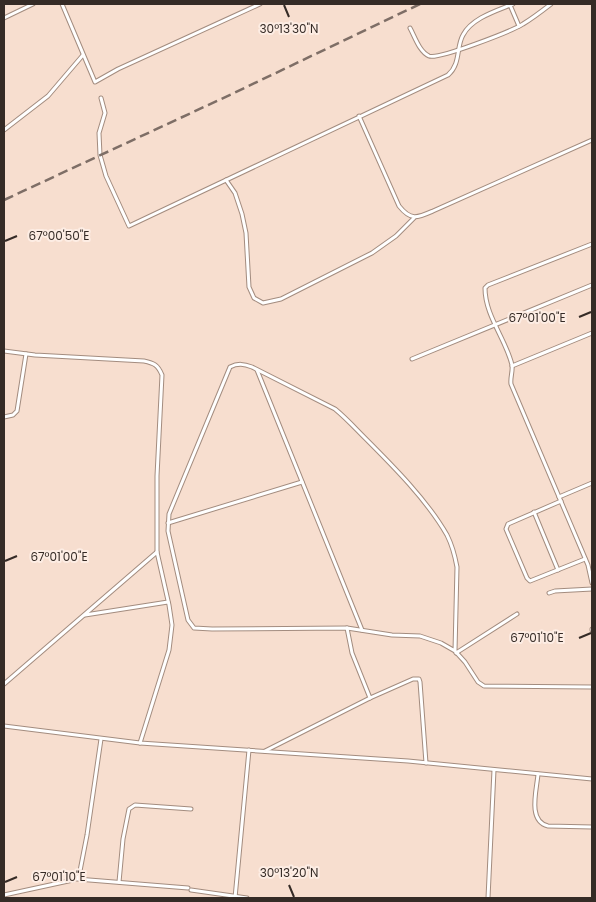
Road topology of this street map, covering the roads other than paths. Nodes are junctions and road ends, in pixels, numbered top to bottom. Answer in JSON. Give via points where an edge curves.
{"nodes":[{"id":1,"x":33,"y":4,"type":"edge"},
{"id":2,"x":62,"y":4,"type":"edge"},
{"id":3,"x":260,"y":4,"type":"edge"},
{"id":4,"x":511,"y":4,"type":"edge"},
{"id":5,"x":551,"y":4,"type":"edge"},
{"id":6,"x":4,"y":18,"type":"edge"},
{"id":7,"x":519,"y":26,"type":"junction"},
{"id":8,"x":410,"y":28,"type":"dead end"},
{"id":9,"x":460,"y":50,"type":"junction"},
{"id":10,"x":83,"y":55,"type":"junction"},
{"id":11,"x":101,"y":98,"type":"dead end"},
{"id":12,"x":359,"y":116,"type":"junction"},
{"id":13,"x":4,"y":130,"type":"edge"},
{"id":14,"x":592,"y":140,"type":"edge"},
{"id":15,"x":226,"y":180,"type":"junction"},
{"id":16,"x":414,"y":217,"type":"junction"},
{"id":17,"x":592,"y":244,"type":"edge"},
{"id":18,"x":592,"y":285,"type":"edge"},
{"id":19,"x":496,"y":325,"type":"junction"},
{"id":20,"x":592,"y":333,"type":"edge"},
{"id":21,"x":4,"y":351,"type":"edge"},
{"id":22,"x":26,"y":354,"type":"junction"},
{"id":23,"x":412,"y":359,"type":"dead end"},
{"id":24,"x":512,"y":366,"type":"junction"},
{"id":25,"x":257,"y":370,"type":"junction"},
{"id":26,"x":4,"y":417,"type":"edge"},
{"id":27,"x":302,"y":482,"type":"junction"},
{"id":28,"x":592,"y":483,"type":"edge"},
{"id":29,"x":560,"y":499,"type":"junction"},
{"id":30,"x":534,"y":512,"type":"junction"},
{"id":31,"x":168,"y":523,"type":"junction"},
{"id":32,"x":157,"y":552,"type":"junction"},
{"id":33,"x":585,"y":559,"type":"junction"},
{"id":34,"x":558,"y":570,"type":"junction"},
{"id":35,"x":592,"y":583,"type":"edge"},
{"id":36,"x":592,"y":589,"type":"edge"},
{"id":37,"x":549,"y":593,"type":"dead end"},
{"id":38,"x":168,"y":602,"type":"junction"},
{"id":39,"x":517,"y":614,"type":"dead end"},
{"id":40,"x":84,"y":615,"type":"junction"},
{"id":41,"x":347,"y":628,"type":"junction"},
{"id":42,"x":362,"y":630,"type":"junction"},
{"id":43,"x":456,"y":652,"type":"junction"},
{"id":44,"x":4,"y":684,"type":"edge"},
{"id":45,"x":592,"y":687,"type":"edge"},
{"id":46,"x":370,"y":698,"type":"junction"},
{"id":47,"x":4,"y":726,"type":"edge"},
{"id":48,"x":101,"y":739,"type":"junction"},
{"id":49,"x":140,"y":743,"type":"junction"},
{"id":50,"x":249,"y":750,"type":"junction"},
{"id":51,"x":265,"y":751,"type":"junction"},
{"id":52,"x":426,"y":763,"type":"junction"},
{"id":53,"x":494,"y":770,"type":"junction"},
{"id":54,"x":538,"y":774,"type":"junction"},
{"id":55,"x":592,"y":779,"type":"edge"},
{"id":56,"x":191,"y":809,"type":"dead end"},
{"id":57,"x":592,"y":827,"type":"edge"},
{"id":58,"x":76,"y":879,"type":"junction"},
{"id":59,"x":119,"y":882,"type":"junction"},
{"id":60,"x":5,"y":896,"type":"edge"},
{"id":61,"x":235,"y":897,"type":"edge"},
{"id":62,"x":247,"y":898,"type":"edge"},
{"id":63,"x":488,"y":898,"type":"edge"}],
"edges":[{"from":1,"to":6,"type":"lane"},
{"from":2,"to":10,"type":"lane"},
{"from":3,"to":10,"type":"lane","via":[[95,82]]},
{"from":4,"to":7,"type":"lane"},
{"from":4,"to":9,"type":"lane","via":[[471,25],[462,36]]},
{"from":5,"to":7,"type":"lane"},
{"from":7,"to":9,"type":"lane"},
{"from":8,"to":9,"type":"lane","via":[[420,48],[429,56]]},
{"from":9,"to":12,"type":"lane","via":[[448,74]]},
{"from":10,"to":13,"type":"lane","via":[[48,96]]},
{"from":11,"to":15,"type":"lane","via":[[104,113],[99,152],[106,176],[129,226]]},
{"from":12,"to":15,"type":"lane"},
{"from":12,"to":16,"type":"lane","via":[[399,206],[408,216]]},
{"from":14,"to":16,"type":"lane"},
{"from":15,"to":16,"type":"lane","via":[[235,193],[244,223],[250,287],[254,298],[263,303],[281,299],[372,253],[396,236]]},
{"from":17,"to":19,"type":"lane","via":[[488,285],[485,293]]},
{"from":18,"to":19,"type":"lane"},
{"from":19,"to":23,"type":"lane"},
{"from":19,"to":24,"type":"lane"},
{"from":20,"to":24,"type":"lane"},
{"from":21,"to":22,"type":"lane"},
{"from":22,"to":26,"type":"lane","via":[[17,411]]},
{"from":22,"to":32,"type":"lane","via":[[144,361],[153,362],[158,367],[162,375]]},
{"from":24,"to":29,"type":"lane","via":[[511,384]]},
{"from":25,"to":27,"type":"lane"},
{"from":25,"to":31,"type":"lane","via":[[244,364],[230,367]]},
{"from":25,"to":43,"type":"lane","via":[[327,404],[344,416],[440,524],[452,546],[457,567]]},
{"from":27,"to":31,"type":"lane"},
{"from":27,"to":42,"type":"lane"},
{"from":28,"to":29,"type":"lane"},
{"from":29,"to":30,"type":"lane"},
{"from":29,"to":33,"type":"lane"},
{"from":30,"to":34,"type":"lane"},
{"from":30,"to":34,"type":"lane","via":[[506,528],[530,581]]},
{"from":31,"to":41,"type":"lane","via":[[185,609],[194,628]]},
{"from":32,"to":38,"type":"lane"},
{"from":32,"to":40,"type":"lane"},
{"from":33,"to":34,"type":"lane"},
{"from":33,"to":35,"type":"lane"},
{"from":36,"to":37,"type":"lane"},
{"from":38,"to":40,"type":"lane"},
{"from":38,"to":49,"type":"lane","via":[[172,626],[170,650]]},
{"from":39,"to":43,"type":"lane"},
{"from":40,"to":44,"type":"lane"},
{"from":41,"to":42,"type":"lane"},
{"from":41,"to":46,"type":"lane","via":[[352,653]]},
{"from":42,"to":43,"type":"lane","via":[[420,636]]},
{"from":43,"to":45,"type":"lane","via":[[484,686]]},
{"from":46,"to":51,"type":"lane"},
{"from":46,"to":52,"type":"lane","via":[[419,679]]},
{"from":47,"to":48,"type":"lane"},
{"from":48,"to":49,"type":"lane"},
{"from":48,"to":58,"type":"lane","via":[[87,835]]},
{"from":49,"to":50,"type":"lane"},
{"from":50,"to":51,"type":"lane"},
{"from":50,"to":61,"type":"lane"},
{"from":51,"to":52,"type":"lane"},
{"from":52,"to":53,"type":"lane"},
{"from":53,"to":54,"type":"lane"},
{"from":53,"to":63,"type":"lane"},
{"from":54,"to":55,"type":"lane"},
{"from":54,"to":57,"type":"lane","via":[[535,810],[538,821],[548,826]]},
{"from":56,"to":59,"type":"lane","via":[[135,805],[129,809]]},
{"from":58,"to":59,"type":"lane"},
{"from":58,"to":60,"type":"lane"},
{"from":59,"to":61,"type":"lane"},
{"from":61,"to":62,"type":"lane"}]}
